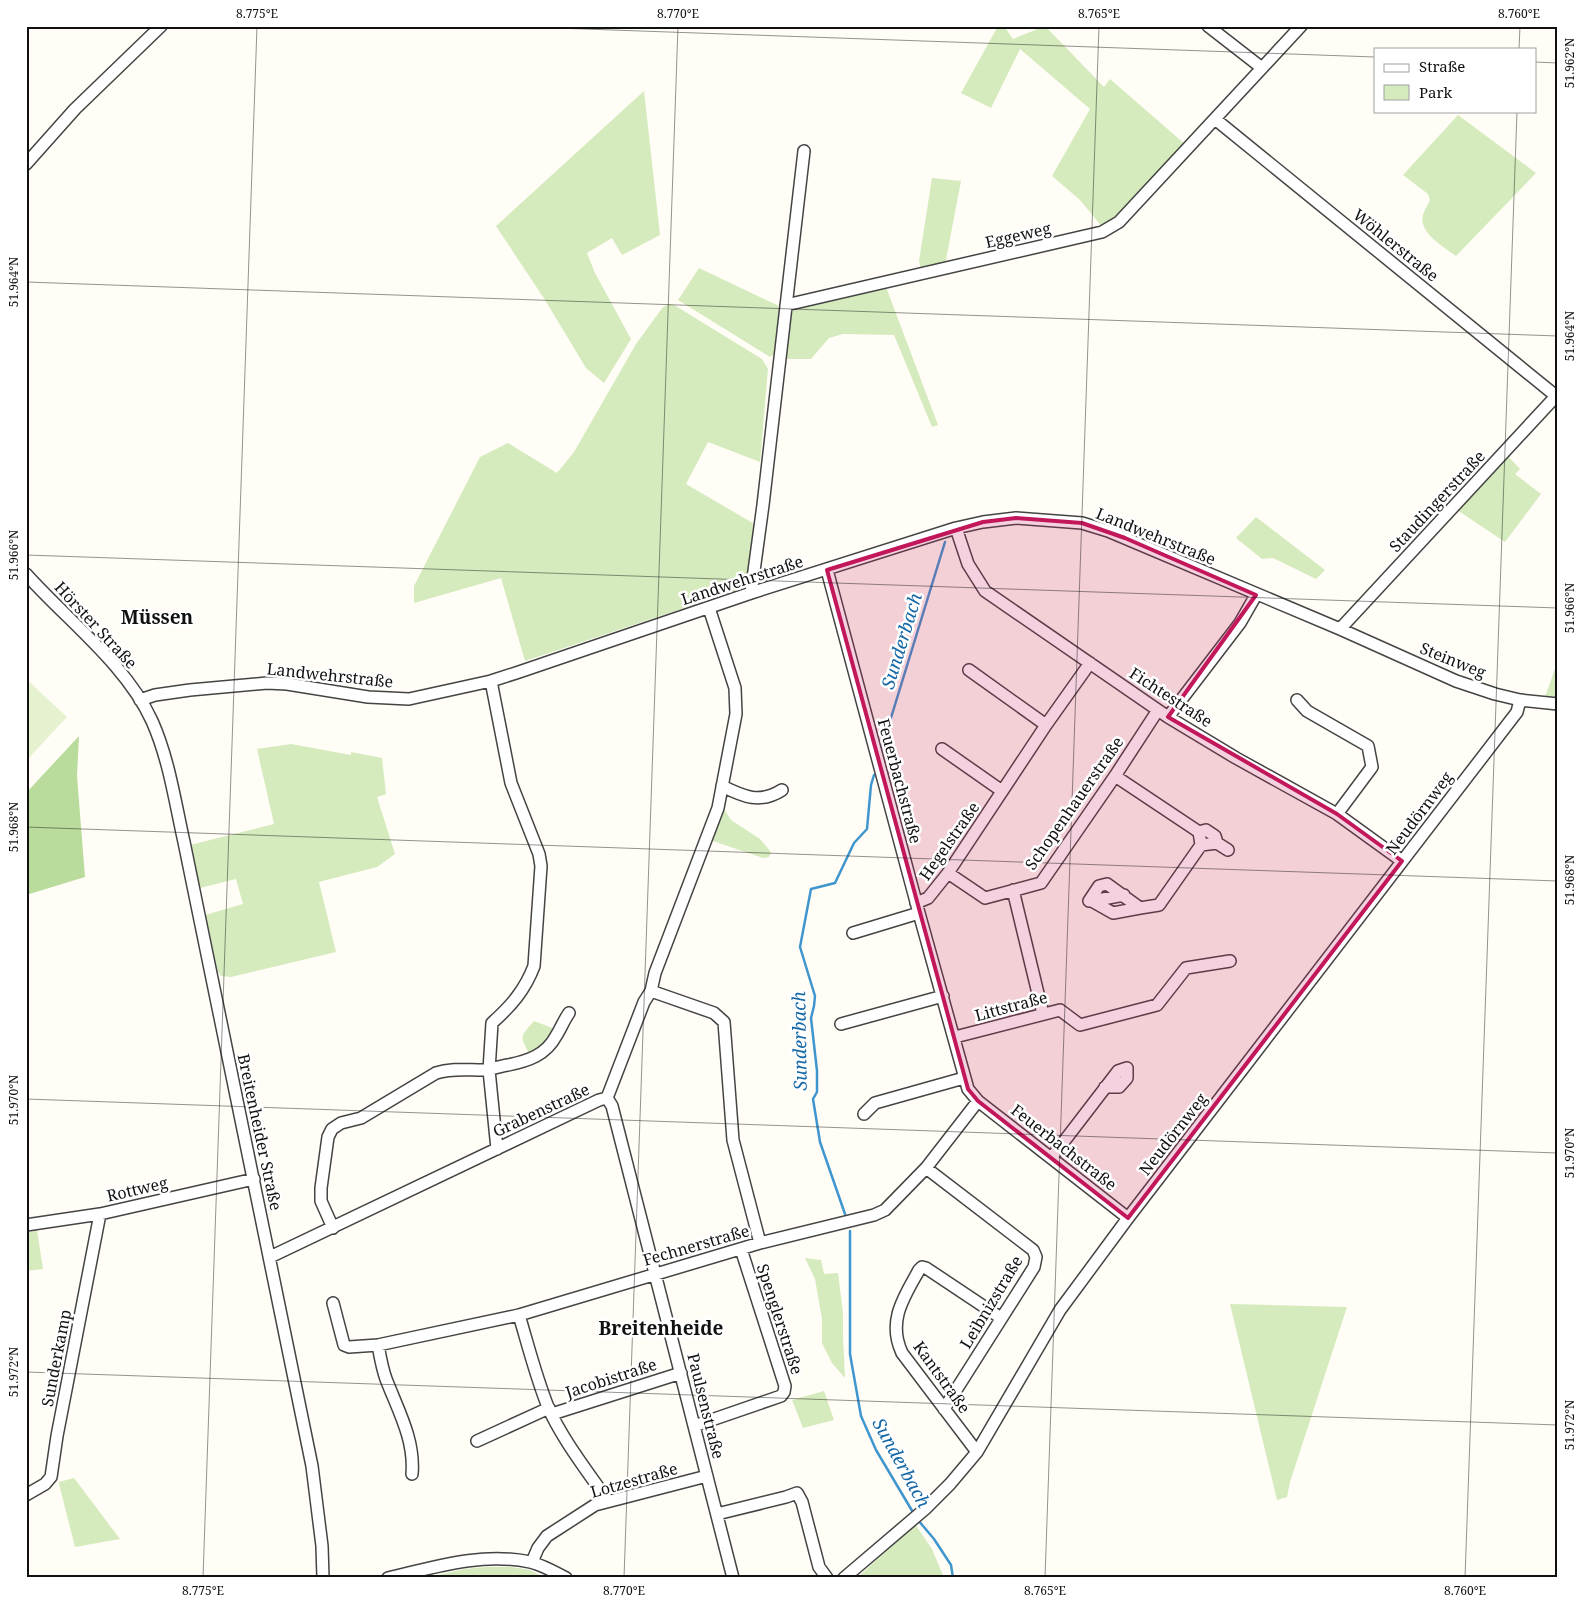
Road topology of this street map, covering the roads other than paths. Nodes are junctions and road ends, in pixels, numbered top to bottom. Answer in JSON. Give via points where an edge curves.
{"nodes":[{"id":1,"x":161,"y":26,"type":"edge"},
{"id":2,"x":1208,"y":26,"type":"edge"},
{"id":3,"x":1301,"y":26,"type":"edge"},
{"id":4,"x":1262,"y":68,"type":"junction"},
{"id":5,"x":1215,"y":119,"type":"junction"},
{"id":6,"x":804,"y":151,"type":"dead end"},
{"id":7,"x":26,"y":164,"type":"edge"},
{"id":8,"x":786,"y":305,"type":"junction"},
{"id":9,"x":1557,"y":395,"type":"edge"},
{"id":10,"x":956,"y":528,"type":"junction"},
{"id":11,"x":827,"y":570,"type":"junction"},
{"id":12,"x":26,"y":574,"type":"edge"},
{"id":13,"x":751,"y":593,"type":"junction"},
{"id":14,"x":1256,"y":595,"type":"junction"},
{"id":15,"x":709,"y":608,"type":"junction"},
{"id":16,"x":1340,"y":629,"type":"junction"},
{"id":17,"x":1090,"y":663,"type":"junction"},
{"id":18,"x":969,"y":670,"type":"dead end"},
{"id":19,"x":491,"y":681,"type":"junction"},
{"id":20,"x":140,"y":700,"type":"junction"},
{"id":21,"x":1297,"y":700,"type":"dead end"},
{"id":22,"x":1520,"y":700,"type":"junction"},
{"id":23,"x":1558,"y":704,"type":"edge"},
{"id":24,"x":1158,"y":710,"type":"junction"},
{"id":25,"x":1168,"y":717,"type":"junction"},
{"id":26,"x":1046,"y":725,"type":"junction"},
{"id":27,"x":942,"y":749,"type":"dead end"},
{"id":28,"x":1115,"y":776,"type":"junction"},
{"id":29,"x":722,"y":786,"type":"junction"},
{"id":30,"x":782,"y":790,"type":"dead end"},
{"id":31,"x":1002,"y":791,"type":"junction"},
{"id":32,"x":1337,"y":814,"type":"junction"},
{"id":33,"x":1199,"y":832,"type":"junction"},
{"id":34,"x":1216,"y":843,"type":"junction"},
{"id":35,"x":1201,"y":845,"type":"junction"},
{"id":36,"x":1228,"y":850,"type":"dead end"},
{"id":37,"x":1402,"y":861,"type":"junction"},
{"id":38,"x":948,"y":873,"type":"junction"},
{"id":39,"x":1013,"y":890,"type":"junction"},
{"id":40,"x":1120,"y":896,"type":"junction"},
{"id":41,"x":918,"y":908,"type":"junction"},
{"id":42,"x":1140,"y":908,"type":"junction"},
{"id":43,"x":1118,"y":912,"type":"junction"},
{"id":44,"x":853,"y":933,"type":"dead end"},
{"id":45,"x":1230,"y":961,"type":"dead end"},
{"id":46,"x":651,"y":991,"type":"junction"},
{"id":47,"x":943,"y":996,"type":"junction"},
{"id":48,"x":569,"y":1013,"type":"dead end"},
{"id":49,"x":1043,"y":1014,"type":"junction"},
{"id":50,"x":841,"y":1024,"type":"dead end"},
{"id":51,"x":954,"y":1037,"type":"junction"},
{"id":52,"x":489,"y":1070,"type":"junction"},
{"id":53,"x":964,"y":1078,"type":"junction"},
{"id":54,"x":1105,"y":1088,"type":"dead end"},
{"id":55,"x":607,"y":1098,"type":"junction"},
{"id":56,"x":978,"y":1100,"type":"junction"},
{"id":57,"x":864,"y":1114,"type":"dead end"},
{"id":58,"x":497,"y":1149,"type":"junction"},
{"id":59,"x":1052,"y":1157,"type":"junction"},
{"id":60,"x":926,"y":1168,"type":"junction"},
{"id":61,"x":254,"y":1179,"type":"junction"},
{"id":62,"x":100,"y":1214,"type":"junction"},
{"id":63,"x":1128,"y":1218,"type":"junction"},
{"id":64,"x":26,"y":1225,"type":"edge"},
{"id":65,"x":333,"y":1228,"type":"junction"},
{"id":66,"x":760,"y":1243,"type":"junction"},
{"id":67,"x":741,"y":1249,"type":"junction"},
{"id":68,"x":270,"y":1257,"type":"junction"},
{"id":69,"x":656,"y":1274,"type":"junction"},
{"id":70,"x":333,"y":1303,"type":"dead end"},
{"id":71,"x":519,"y":1315,"type":"junction"},
{"id":72,"x":1001,"y":1318,"type":"junction"},
{"id":73,"x":378,"y":1345,"type":"junction"},
{"id":74,"x":680,"y":1373,"type":"junction"},
{"id":75,"x":944,"y":1409,"type":"junction"},
{"id":76,"x":550,"y":1411,"type":"junction"},
{"id":77,"x":694,"y":1426,"type":"junction"},
{"id":78,"x":477,"y":1441,"type":"dead end"},
{"id":79,"x":977,"y":1452,"type":"junction"},
{"id":80,"x":412,"y":1474,"type":"dead end"},
{"id":81,"x":707,"y":1476,"type":"junction"},
{"id":82,"x":26,"y":1495,"type":"edge"},
{"id":83,"x":608,"y":1501,"type":"junction"},
{"id":84,"x":717,"y":1514,"type":"junction"},
{"id":85,"x":532,"y":1562,"type":"junction"},
{"id":86,"x":323,"y":1578,"type":"edge"},
{"id":87,"x":388,"y":1578,"type":"edge"},
{"id":88,"x":566,"y":1578,"type":"edge"},
{"id":89,"x":733,"y":1578,"type":"edge"},
{"id":90,"x":827,"y":1578,"type":"edge"},
{"id":91,"x":844,"y":1578,"type":"edge"}],
"edges":[{"from":1,"to":7,"type":"street","via":[[75,109]]},
{"from":2,"to":4,"type":"street"},
{"from":3,"to":4,"type":"street","name":"Eggeweg"},
{"from":4,"to":5,"type":"street","name":"Eggeweg"},
{"from":5,"to":8,"type":"street","name":"Eggeweg","via":[[1119,222],[1102,232]]},
{"from":5,"to":9,"type":"street","name":"Wöhlerstraße"},
{"from":6,"to":8,"type":"street"},
{"from":8,"to":13,"type":"street"},
{"from":9,"to":16,"type":"street","name":"Staudingerstraße"},
{"from":10,"to":11,"type":"street","name":"Landwehrstraße"},
{"from":10,"to":14,"type":"street","name":"Landwehrstraße","via":[[1016,518],[1082,524],[1125,538]]},
{"from":10,"to":17,"type":"street","name":"Fichtestraße","via":[[968,564],[985,591]]},
{"from":11,"to":13,"type":"street","name":"Landwehrstraße"},
{"from":11,"to":41,"type":"street","name":"Feuerbachstraße"},
{"from":12,"to":20,"type":"street","name":"Hörster Straße","via":[[106,656]]},
{"from":13,"to":15,"type":"street","name":"Landwehrstraße"},
{"from":14,"to":16,"type":"street","name":"Landwehrstraße"},
{"from":14,"to":25,"type":"street","via":[[1240,623]]},
{"from":15,"to":19,"type":"street","name":"Landwehrstraße"},
{"from":15,"to":29,"type":"street","name":"Grabenstraße","via":[[736,700]]},
{"from":16,"to":22,"type":"street","name":"Steinweg","via":[[1456,680]]},
{"from":17,"to":24,"type":"street","name":"Fichtestraße"},
{"from":17,"to":26,"type":"street","name":"Hegelstraße"},
{"from":18,"to":26,"type":"street"},
{"from":19,"to":20,"type":"street","name":"Landwehrstraße","via":[[410,699],[368,697],[267,683],[190,690]]},
{"from":19,"to":52,"type":"street","via":[[511,782],[541,866],[534,966],[519,996],[492,1023]]},
{"from":20,"to":61,"type":"street","name":"Breitenheider Straße","via":[[152,720],[168,768]]},
{"from":21,"to":32,"type":"street","via":[[1308,711],[1368,746],[1372,767]]},
{"from":22,"to":23,"type":"street","name":"Steinweg"},
{"from":22,"to":37,"type":"street","name":"Neudörnweg","via":[[1517,712]]},
{"from":24,"to":25,"type":"street","name":"Fichtestraße"},
{"from":24,"to":28,"type":"street","name":"Schopenhauerstraße"},
{"from":25,"to":32,"type":"street","name":"Fichtestraße"},
{"from":26,"to":31,"type":"street","name":"Hegelstraße"},
{"from":27,"to":31,"type":"street"},
{"from":28,"to":33,"type":"street"},
{"from":28,"to":39,"type":"street","name":"Schopenhauerstraße","via":[[1041,882]]},
{"from":29,"to":30,"type":"street","via":[[743,796],[756,797],[771,797]]},
{"from":29,"to":46,"type":"street","name":"Grabenstraße","via":[[718,808]]},
{"from":31,"to":38,"type":"street","name":"Hegelstraße"},
{"from":32,"to":37,"type":"street","name":"Fichtestraße"},
{"from":33,"to":34,"type":"street","via":[[1206,830],[1214,836]]},
{"from":33,"to":35,"type":"street"},
{"from":34,"to":35,"type":"street"},
{"from":34,"to":36,"type":"street"},
{"from":35,"to":42,"type":"street","via":[[1159,905]]},
{"from":37,"to":63,"type":"street","name":"Neudörnweg"},
{"from":38,"to":39,"type":"street","name":"Schopenhauerstraße","via":[[985,898]]},
{"from":38,"to":41,"type":"street","name":"Hegelstraße"},
{"from":39,"to":49,"type":"street"},
{"from":40,"to":42,"type":"street"},
{"from":40,"to":43,"type":"street"},
{"from":40,"to":43,"type":"street","via":[[1107,884],[1099,886],[1090,901],[1113,913]]},
{"from":41,"to":44,"type":"street"},
{"from":41,"to":47,"type":"street","name":"Feuerbachstraße"},
{"from":42,"to":43,"type":"street"},
{"from":45,"to":49,"type":"street","name":"Littstraße","via":[[1186,968],[1157,1005],[1080,1025],[1060,1010]]},
{"from":46,"to":55,"type":"street","name":"Grabenstraße"},
{"from":46,"to":66,"type":"street","via":[[714,1013],[724,1022],[733,1140]]},
{"from":47,"to":50,"type":"street"},
{"from":47,"to":51,"type":"street","name":"Feuerbachstraße"},
{"from":48,"to":52,"type":"street","via":[[555,1038],[540,1055],[526,1062]]},
{"from":49,"to":51,"type":"street","name":"Littstraße"},
{"from":51,"to":53,"type":"street","name":"Feuerbachstraße"},
{"from":52,"to":58,"type":"street"},
{"from":52,"to":65,"type":"street","via":[[436,1073],[361,1118],[332,1129],[328,1137],[321,1201]]},
{"from":53,"to":56,"type":"street","name":"Feuerbachstraße","via":[[968,1089]]},
{"from":53,"to":57,"type":"street","via":[[875,1103]]},
{"from":54,"to":59,"type":"street"},
{"from":55,"to":58,"type":"street","name":"Grabenstraße"},
{"from":55,"to":69,"type":"street","name":"Paulsenstraße","via":[[612,1106]]},
{"from":56,"to":59,"type":"street","name":"Feuerbachstraße"},
{"from":56,"to":60,"type":"street","name":"Fechnerstraße"},
{"from":58,"to":65,"type":"street","name":"Grabenstraße"},
{"from":59,"to":63,"type":"street","name":"Feuerbachstraße"},
{"from":60,"to":66,"type":"street","name":"Fechnerstraße","via":[[885,1210],[874,1215]]},
{"from":60,"to":72,"type":"street","name":"Leibnizstraße","via":[[1034,1252],[1036,1264]]},
{"from":61,"to":62,"type":"street","name":"Rottweg"},
{"from":61,"to":68,"type":"street","name":"Breitenheider Straße"},
{"from":62,"to":64,"type":"street","name":"Rottweg"},
{"from":62,"to":82,"type":"street","name":"Sunderkamp","via":[[51,1477]]},
{"from":63,"to":79,"type":"street","name":"Neudörnweg","via":[[1060,1310]]},
{"from":65,"to":68,"type":"street","name":"Grabenstraße"},
{"from":66,"to":67,"type":"street","name":"Fechnerstraße"},
{"from":67,"to":69,"type":"street","name":"Fechnerstraße"},
{"from":67,"to":77,"type":"street","name":"Spenglerstraße","via":[[785,1386],[784,1392],[781,1396]]},
{"from":68,"to":86,"type":"street","name":"Breitenheider Straße","via":[[312,1466]]},
{"from":69,"to":71,"type":"street","name":"Fechnerstraße"},
{"from":69,"to":74,"type":"street","name":"Paulsenstraße"},
{"from":70,"to":73,"type":"street","name":"Fechnerstraße","via":[[344,1345]]},
{"from":71,"to":73,"type":"street","name":"Fechnerstraße"},
{"from":71,"to":76,"type":"street"},
{"from":72,"to":75,"type":"street","name":"Leibnizstraße"},
{"from":72,"to":75,"type":"street","name":"Kantstraße","via":[[926,1268],[919,1270],[898,1310],[896,1336],[902,1353]]},
{"from":73,"to":80,"type":"street","via":[[386,1378],[406,1426],[413,1461]]},
{"from":74,"to":76,"type":"street","name":"Jacobistraße"},
{"from":74,"to":77,"type":"street","name":"Paulsenstraße"},
{"from":75,"to":79,"type":"street","name":"Kantstraße"},
{"from":76,"to":78,"type":"street","name":"Jacobistraße"},
{"from":76,"to":83,"type":"street","via":[[576,1456]]},
{"from":77,"to":81,"type":"street","name":"Paulsenstraße"},
{"from":79,"to":91,"type":"street","name":"Neudörnweg","via":[[950,1484]]},
{"from":81,"to":83,"type":"street","name":"Lotzestraße"},
{"from":81,"to":84,"type":"street","name":"Paulsenstraße"},
{"from":83,"to":85,"type":"street","name":"Lotzestraße","via":[[595,1505],[547,1536]]},
{"from":84,"to":89,"type":"street","name":"Paulsenstraße"},
{"from":84,"to":90,"type":"street","via":[[796,1492],[802,1502],[819,1567]]},
{"from":85,"to":87,"type":"street","via":[[494,1558],[463,1561]]},
{"from":85,"to":88,"type":"street"}]}
